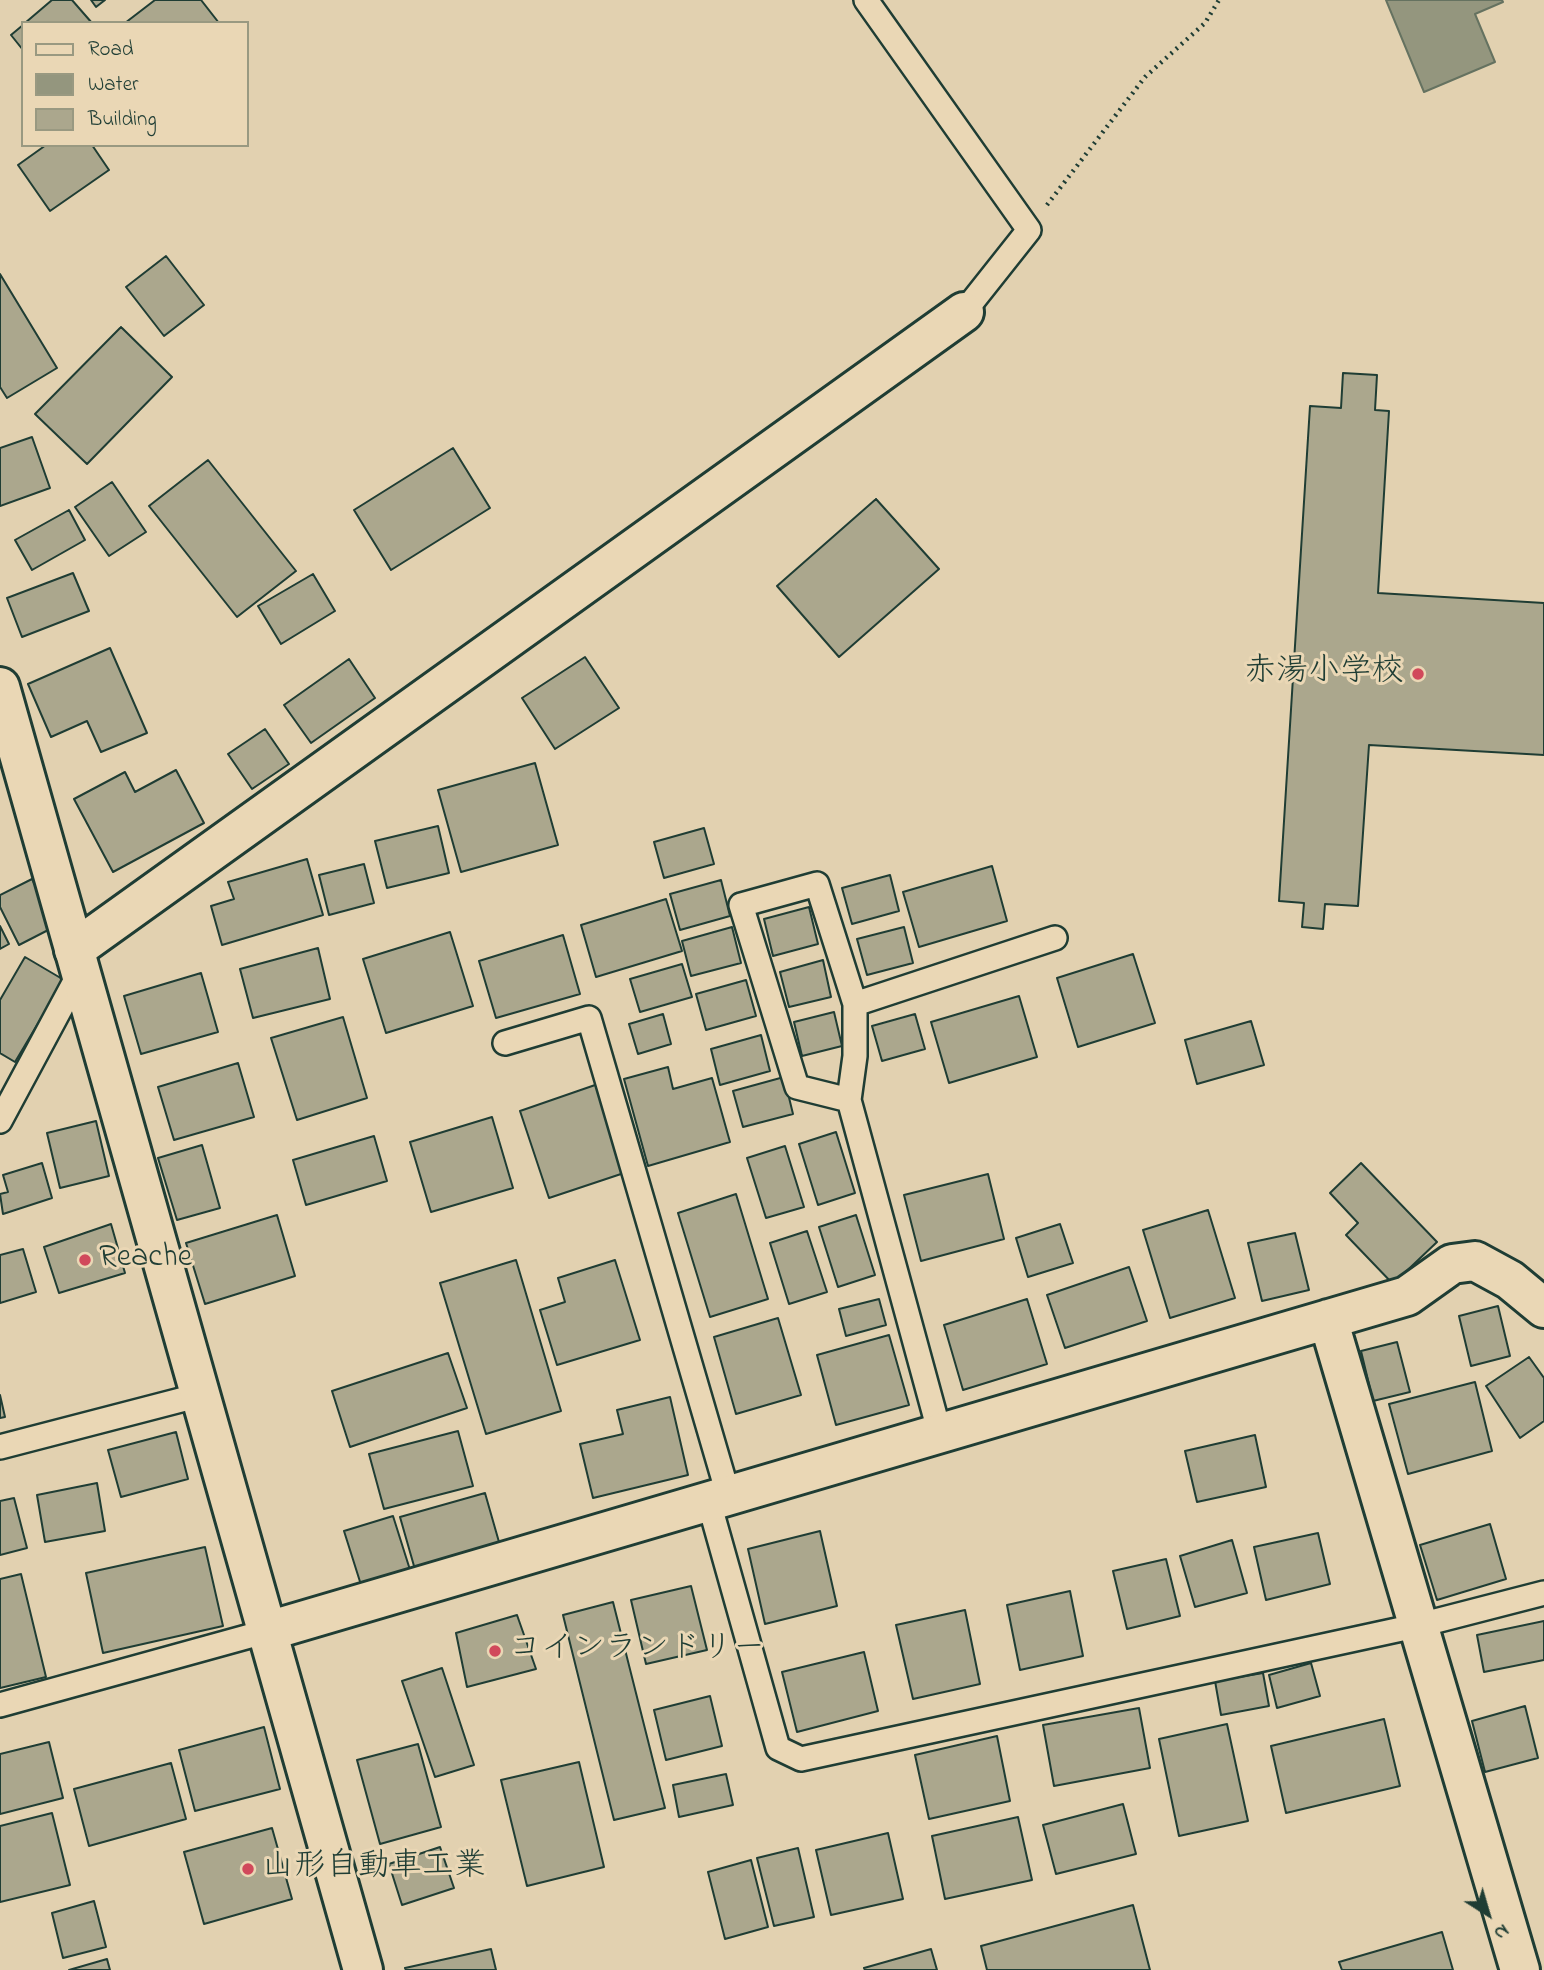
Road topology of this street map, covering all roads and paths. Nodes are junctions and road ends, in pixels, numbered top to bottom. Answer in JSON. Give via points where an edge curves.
{"nodes":[{"id":1,"x":866,"y":0,"type":"edge"},
{"id":2,"x":1219,"y":0,"type":"edge"},
{"id":3,"x":1029,"y":230,"type":"junction"},
{"id":4,"x":964,"y":312,"type":"joint"},
{"id":5,"x":0,"y":687,"type":"edge"},
{"id":6,"x":1055,"y":938,"type":"dead end"},
{"id":7,"x":77,"y":961,"type":"junction"},
{"id":8,"x":855,"y":1004,"type":"junction"},
{"id":9,"x":505,"y":1043,"type":"dead end"},
{"id":10,"x":849,"y":1100,"type":"junction"},
{"id":11,"x":0,"y":1121,"type":"edge"},
{"id":12,"x":1544,"y":1308,"type":"edge"},
{"id":13,"x":1328,"y":1319,"type":"junction"},
{"id":14,"x":200,"y":1395,"type":"junction"},
{"id":15,"x":940,"y":1434,"type":"junction"},
{"id":16,"x":0,"y":1447,"type":"edge"},
{"id":17,"x":718,"y":1497,"type":"junction"},
{"id":18,"x":1544,"y":1594,"type":"edge"},
{"id":19,"x":1420,"y":1625,"type":"junction"},
{"id":20,"x":268,"y":1630,"type":"junction"},
{"id":21,"x":0,"y":1704,"type":"edge"},
{"id":22,"x":363,"y":1970,"type":"edge"},
{"id":23,"x":1520,"y":1970,"type":"edge"}],
"edges":[{"from":1,"to":3,"type":"lane"},
{"from":2,"to":3,"type":"path","via":[[1205,23],[1145,77]]},
{"from":3,"to":4,"type":"lane"},
{"from":4,"to":7,"type":"street"},
{"from":5,"to":7,"type":"street"},
{"from":6,"to":8,"type":"lane"},
{"from":7,"to":11,"type":"lane"},
{"from":7,"to":14,"type":"street"},
{"from":8,"to":10,"type":"lane"},
{"from":8,"to":10,"type":"lane","via":[[817,884],[741,905],[797,1087]]},
{"from":9,"to":17,"type":"lane","via":[[589,1018]]},
{"from":10,"to":15,"type":"lane"},
{"from":12,"to":13,"type":"street","via":[[1510,1280],[1475,1261],[1452,1264],[1407,1296]]},
{"from":13,"to":15,"type":"street"},
{"from":13,"to":19,"type":"street"},
{"from":14,"to":16,"type":"lane"},
{"from":14,"to":20,"type":"street"},
{"from":15,"to":17,"type":"street"},
{"from":17,"to":19,"type":"lane","via":[[778,1748],[801,1759]]},
{"from":17,"to":20,"type":"street"},
{"from":18,"to":19,"type":"lane"},
{"from":19,"to":23,"type":"street"},
{"from":20,"to":21,"type":"lane"},
{"from":20,"to":22,"type":"street"}]}
